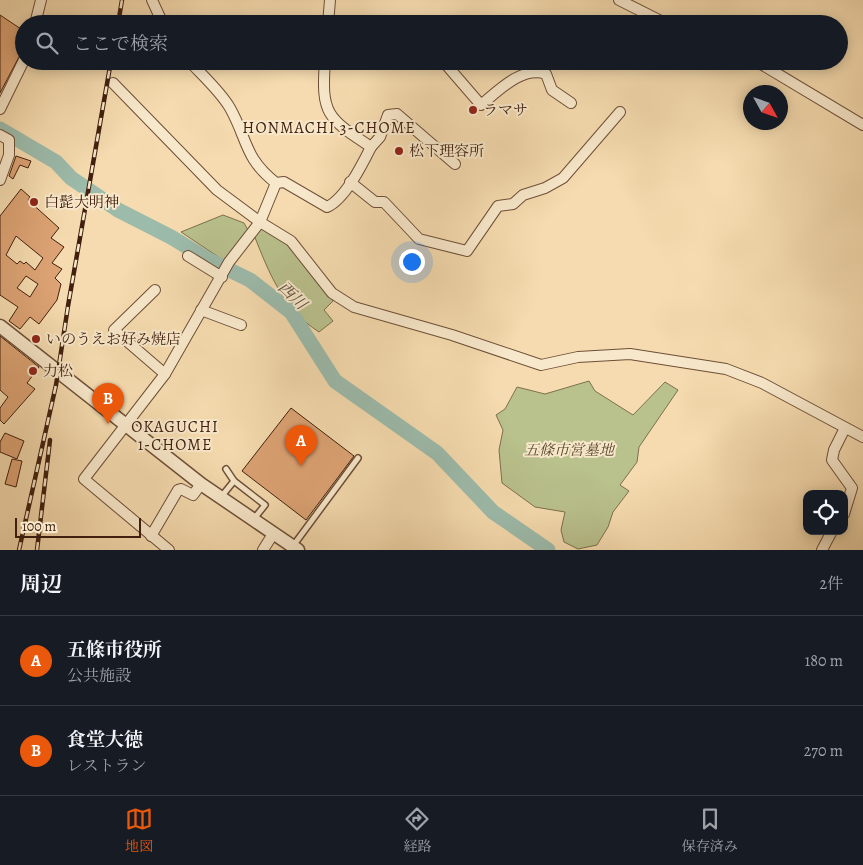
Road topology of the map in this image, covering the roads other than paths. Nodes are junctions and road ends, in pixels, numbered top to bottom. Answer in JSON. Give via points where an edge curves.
{"nodes":[{"id":1,"x":41,"y":0,"type":"edge"},
{"id":2,"x":152,"y":0,"type":"edge"},
{"id":3,"x":330,"y":0,"type":"edge"},
{"id":4,"x":619,"y":0,"type":"edge"},
{"id":5,"x":37,"y":15,"type":"edge"},
{"id":6,"x":159,"y":15,"type":"edge"},
{"id":7,"x":329,"y":15,"type":"edge"},
{"id":8,"x":649,"y":15,"type":"edge"},
{"id":9,"x":19,"y":70,"type":"edge"},
{"id":10,"x":198,"y":70,"type":"edge"},
{"id":11,"x":325,"y":70,"type":"edge"},
{"id":12,"x":451,"y":70,"type":"edge"},
{"id":13,"x":771,"y":70,"type":"edge"},
{"id":14,"x":113,"y":83,"type":"dead end"},
{"id":15,"x":571,"y":103,"type":"dead end"},
{"id":16,"x":0,"y":109,"type":"edge"},
{"id":17,"x":620,"y":112,"type":"dead end"},
{"id":18,"x":863,"y":126,"type":"edge"},
{"id":19,"x":0,"y":135,"type":"edge"},
{"id":20,"x":371,"y":147,"type":"junction"},
{"id":21,"x":455,"y":164,"type":"dead end"},
{"id":22,"x":0,"y":180,"type":"edge"},
{"id":23,"x":350,"y":182,"type":"junction"},
{"id":24,"x":276,"y":183,"type":"junction"},
{"id":25,"x":260,"y":222,"type":"junction"},
{"id":26,"x":188,"y":256,"type":"dead end"},
{"id":27,"x":223,"y":276,"type":"junction"},
{"id":28,"x":155,"y":290,"type":"dead end"},
{"id":29,"x":201,"y":310,"type":"junction"},
{"id":30,"x":241,"y":325,"type":"dead end"},
{"id":31,"x":0,"y":326,"type":"edge"},
{"id":32,"x":165,"y":374,"type":"junction"},
{"id":33,"x":125,"y":425,"type":"junction"},
{"id":34,"x":845,"y":428,"type":"junction"},
{"id":35,"x":863,"y":437,"type":"edge"},
{"id":36,"x":358,"y":458,"type":"dead end"},
{"id":37,"x":226,"y":469,"type":"dead end"},
{"id":38,"x":234,"y":481,"type":"junction"},
{"id":39,"x":202,"y":484,"type":"junction"},
{"id":40,"x":221,"y":498,"type":"junction"},
{"id":41,"x":848,"y":501,"type":"edge"},
{"id":42,"x":253,"y":520,"type":"junction"},
{"id":43,"x":273,"y":534,"type":"junction"},
{"id":44,"x":830,"y":535,"type":"edge"},
{"id":45,"x":151,"y":536,"type":"junction"},
{"id":46,"x":295,"y":548,"type":"edge"},
{"id":47,"x":169,"y":550,"type":"edge"},
{"id":48,"x":263,"y":550,"type":"edge"},
{"id":49,"x":822,"y":550,"type":"edge"}],
"edges":[{"from":1,"to":5,"type":"street"},
{"from":2,"to":6,"type":"street"},
{"from":3,"to":7,"type":"street"},
{"from":4,"to":8,"type":"street"},
{"from":9,"to":16,"type":"street"},
{"from":10,"to":24,"type":"street","via":[[225,100],[259,170]]},
{"from":11,"to":20,"type":"street","via":[[323,100],[326,111]]},
{"from":12,"to":15,"type":"street","via":[[481,105],[522,75],[538,71],[546,74],[552,90]]},
{"from":13,"to":18,"type":"street"},
{"from":14,"to":25,"type":"street","via":[[216,190]]},
{"from":17,"to":23,"type":"street","via":[[563,178],[523,195],[512,204],[498,206],[467,251],[418,238],[384,202],[375,202]]},
{"from":19,"to":22,"type":"street","via":[[9,140],[9,156]]},
{"from":20,"to":21,"type":"street","via":[[380,137],[388,115],[397,114]]},
{"from":20,"to":23,"type":"street"},
{"from":23,"to":24,"type":"street","via":[[334,204],[327,207],[284,182]]},
{"from":24,"to":25,"type":"street"},
{"from":25,"to":27,"type":"street","via":[[229,262]]},
{"from":25,"to":34,"type":"street","via":[[291,241],[332,292],[354,307],[541,365],[578,357],[630,354],[726,370],[762,383]]},
{"from":26,"to":27,"type":"street"},
{"from":27,"to":29,"type":"street"},
{"from":28,"to":32,"type":"street","via":[[114,330]]},
{"from":29,"to":30,"type":"street"},
{"from":29,"to":32,"type":"street"},
{"from":31,"to":33,"type":"street"},
{"from":32,"to":33,"type":"street"},
{"from":33,"to":39,"type":"street"},
{"from":33,"to":45,"type":"street","via":[[84,479]]},
{"from":34,"to":35,"type":"street"},
{"from":34,"to":41,"type":"street","via":[[832,460],[852,488]]},
{"from":36,"to":46,"type":"lane"},
{"from":37,"to":38,"type":"lane"},
{"from":38,"to":40,"type":"lane"},
{"from":38,"to":42,"type":"lane","via":[[264,504]]},
{"from":39,"to":40,"type":"street"},
{"from":39,"to":45,"type":"street","via":[[193,495],[178,490]]},
{"from":40,"to":42,"type":"street"},
{"from":42,"to":43,"type":"street"},
{"from":43,"to":46,"type":"street"},
{"from":43,"to":48,"type":"street"},
{"from":44,"to":49,"type":"street"},
{"from":45,"to":47,"type":"street"}]}
